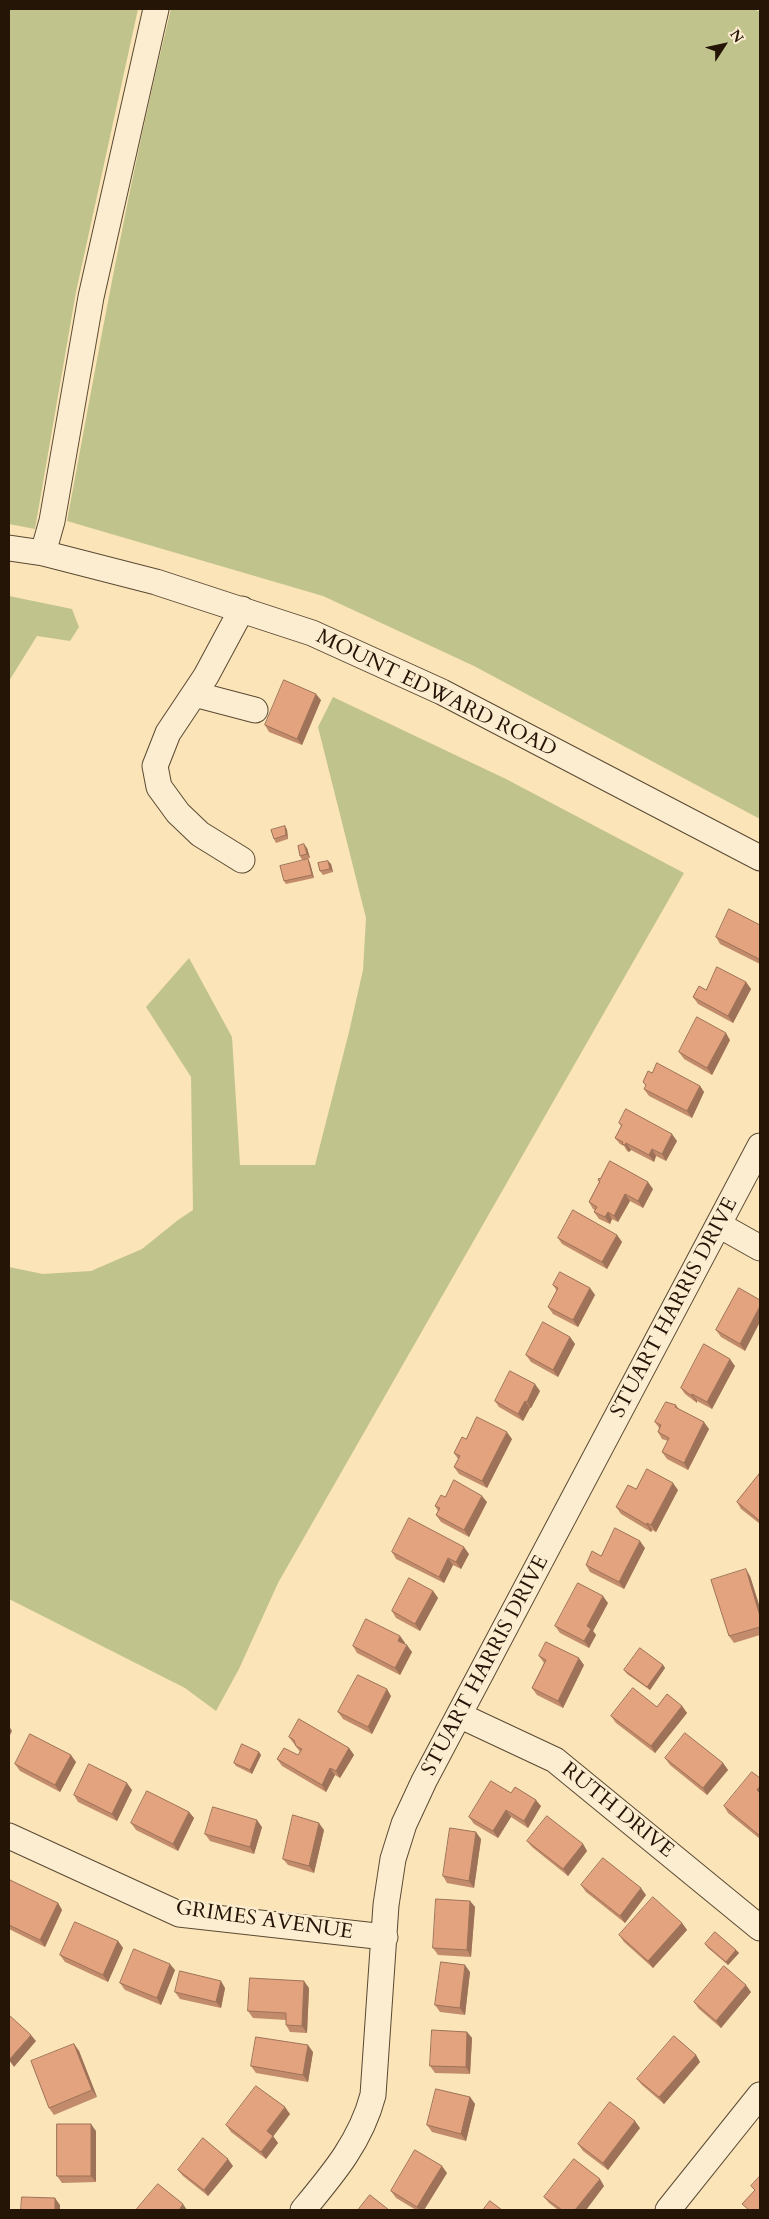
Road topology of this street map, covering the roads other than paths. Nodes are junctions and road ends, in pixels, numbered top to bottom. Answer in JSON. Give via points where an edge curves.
{"nodes":[{"id":1,"x":156,"y":9,"type":"edge"},
{"id":2,"x":9,"y":548,"type":"edge"},
{"id":3,"x":43,"y":553,"type":"junction"},
{"id":4,"x":242,"y":609,"type":"junction"},
{"id":5,"x":194,"y":694,"type":"junction"},
{"id":6,"x":255,"y":710,"type":"dead end"},
{"id":7,"x":760,"y":858,"type":"edge"},
{"id":8,"x":242,"y":860,"type":"dead end"},
{"id":9,"x":760,"y":1146,"type":"edge"},
{"id":10,"x":720,"y":1225,"type":"junction"},
{"id":11,"x":760,"y":1248,"type":"edge"},
{"id":12,"x":460,"y":1716,"type":"junction"},
{"id":13,"x":9,"y":1836,"type":"edge"},
{"id":14,"x":760,"y":1928,"type":"edge"},
{"id":15,"x":385,"y":1937,"type":"junction"},
{"id":16,"x":760,"y":2095,"type":"edge"},
{"id":17,"x":303,"y":2210,"type":"edge"},
{"id":18,"x":668,"y":2210,"type":"edge"}],
"edges":[{"from":1,"to":3,"type":"street","via":[[91,298],[52,521]]},
{"from":2,"to":3,"type":"street","name":"MOUNT EDWARD ROAD"},
{"from":3,"to":4,"type":"street","name":"MOUNT EDWARD ROAD","via":[[156,582]]},
{"from":4,"to":5,"type":"street"},
{"from":4,"to":7,"type":"street","name":"MOUNT EDWARD ROAD","via":[[312,634],[442,692]]},
{"from":5,"to":6,"type":"street"},
{"from":5,"to":8,"type":"street","via":[[168,733],[155,766],[159,787],[178,813],[200,834]]},
{"from":9,"to":10,"type":"street","name":"STUART HARRIS DRIVE"},
{"from":10,"to":11,"type":"street"},
{"from":10,"to":12,"type":"street","name":"STUART HARRIS DRIVE"},
{"from":12,"to":14,"type":"street","name":"RUTH DRIVE","via":[[555,1760]]},
{"from":12,"to":15,"type":"street","name":"STUART HARRIS DRIVE","via":[[404,1824],[393,1859]]},
{"from":13,"to":15,"type":"street","name":"GRIMES AVENUE","via":[[179,1914]]},
{"from":15,"to":17,"type":"street","name":"STUART HARRIS DRIVE","via":[[373,2095],[367,2119],[335,2172]]},
{"from":16,"to":18,"type":"street"}]}
